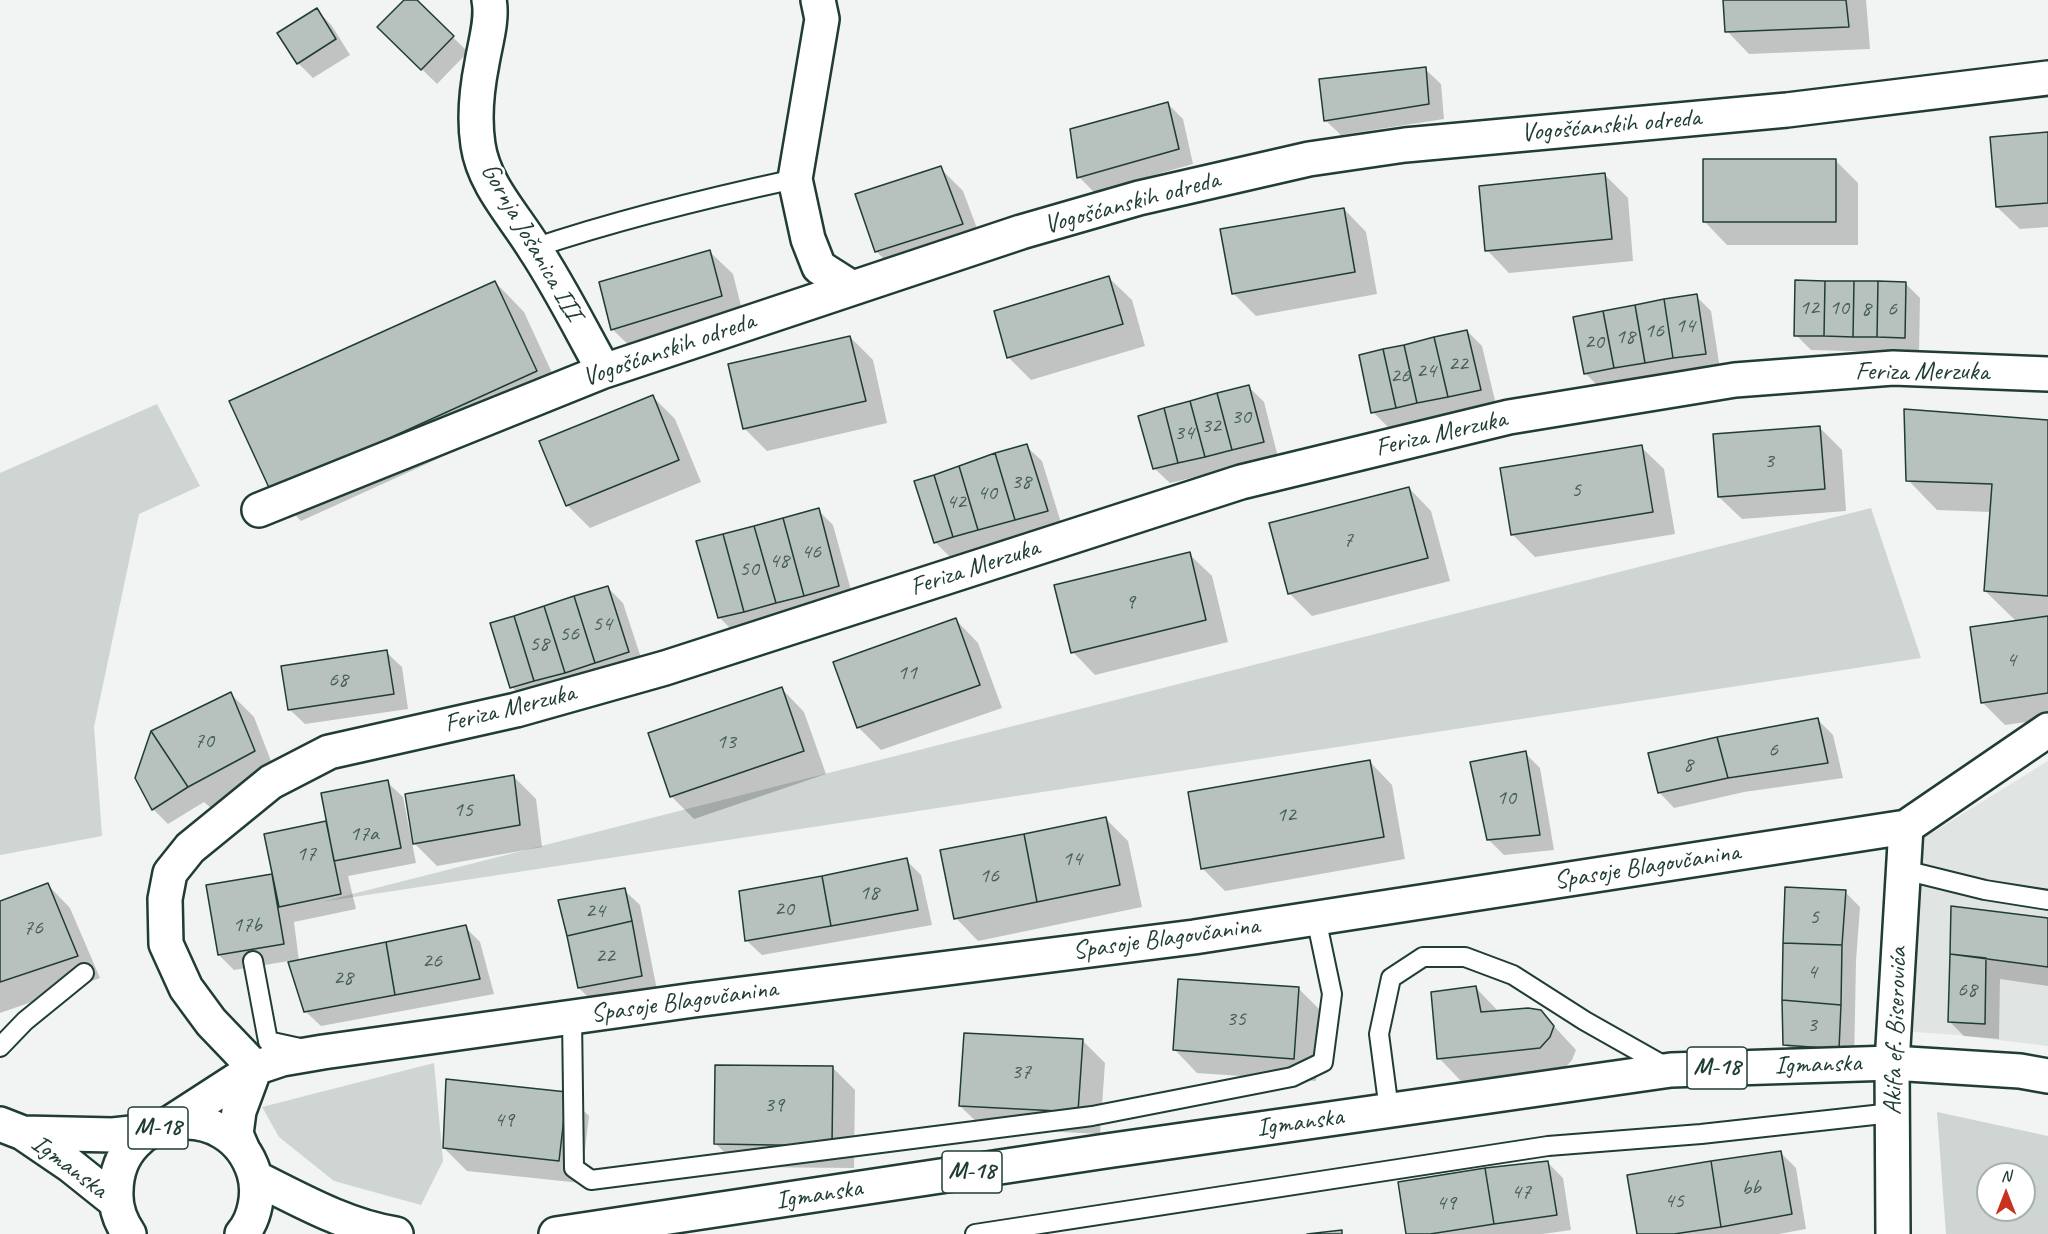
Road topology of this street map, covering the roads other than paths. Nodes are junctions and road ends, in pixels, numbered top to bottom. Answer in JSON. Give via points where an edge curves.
{"nodes":[{"id":1,"x":489,"y":0,"type":"edge"},
{"id":2,"x":818,"y":0,"type":"edge"},
{"id":3,"x":2048,"y":78,"type":"edge"},
{"id":4,"x":795,"y":178,"type":"junction"},
{"id":5,"x":534,"y":248,"type":"junction"},
{"id":6,"x":852,"y":288,"type":"junction"},
{"id":7,"x":604,"y":371,"type":"junction"},
{"id":8,"x":2048,"y":374,"type":"edge"},
{"id":9,"x":259,"y":510,"type":"dead end"},
{"id":10,"x":2048,"y":730,"type":"edge"},
{"id":11,"x":1906,"y":827,"type":"junction"},
{"id":12,"x":1904,"y":870,"type":"junction"},
{"id":13,"x":2048,"y":900,"type":"edge"},
{"id":14,"x":1316,"y":918,"type":"junction"},
{"id":15,"x":253,"y":961,"type":"dead end"},
{"id":16,"x":84,"y":973,"type":"dead end"},
{"id":17,"x":572,"y":1017,"type":"junction"},
{"id":18,"x":0,"y":1047,"type":"edge"},
{"id":19,"x":323,"y":1052,"type":"junction"},
{"id":20,"x":1892,"y":1063,"type":"junction"},
{"id":21,"x":255,"y":1068,"type":"junction"},
{"id":22,"x":1671,"y":1070,"type":"junction"},
{"id":23,"x":2048,"y":1076,"type":"edge"},
{"id":24,"x":1389,"y":1110,"type":"junction"},
{"id":25,"x":1892,"y":1113,"type":"junction"},
{"id":26,"x":160,"y":1127,"type":"junction"},
{"id":27,"x":12,"y":1129,"type":"edge"},
{"id":28,"x":242,"y":1148,"type":"junction"},
{"id":29,"x":256,"y":1178,"type":"junction"},
{"id":30,"x":115,"y":1201,"type":"junction"},
{"id":31,"x":126,"y":1233,"type":"edge"},
{"id":32,"x":379,"y":1233,"type":"edge"},
{"id":33,"x":242,"y":1234,"type":"edge"},
{"id":34,"x":556,"y":1234,"type":"edge"},
{"id":35,"x":975,"y":1234,"type":"edge"},
{"id":36,"x":1893,"y":1234,"type":"edge"}],
"edges":[{"from":1,"to":5,"type":"street","name":"Gornja Jošanica III","via":[[477,105],[478,144],[485,172]]},
{"from":2,"to":4,"type":"street","via":[[822,19]]},
{"from":3,"to":6,"type":"street","name":"Vogošćanskih odreda","via":[[1787,110],[1405,145],[1309,159],[1139,198],[1022,231]]},
{"from":4,"to":5,"type":"lane","via":[[608,224]]},
{"from":4,"to":6,"type":"street","via":[[808,239],[819,267]]},
{"from":5,"to":7,"type":"street","name":"Gornja Jošanica III"},
{"from":6,"to":7,"type":"street","name":"Vogošćanskih odreda"},
{"from":7,"to":9,"type":"street","name":"Vogošćanskih odreda"},
{"from":8,"to":21,"type":"street","name":"Feriza Merzuka","via":[[1893,368],[1735,380],[1509,417],[1241,482],[665,668],[516,710],[329,753],[271,782],[190,848],[170,873],[165,899],[166,944],[186,988]]},
{"from":10,"to":11,"type":"street","name":"Spasoje Blagovčanina"},
{"from":11,"to":12,"type":"street","name":"Akifa ef. Biserovića"},
{"from":11,"to":14,"type":"street","name":"Spasoje Blagovčanina"},
{"from":12,"to":13,"type":"lane","via":[[1985,891]]},
{"from":12,"to":20,"type":"street","name":"Akifa ef. Biserovića"},
{"from":14,"to":17,"type":"street","name":"Spasoje Blagovčanina"},
{"from":14,"to":17,"type":"lane","via":[[1332,994],[1323,1062],[1292,1077],[1092,1116],[591,1180],[574,1168]]},
{"from":15,"to":19,"type":"lane","via":[[268,1041]]},
{"from":16,"to":18,"type":"lane"},
{"from":17,"to":19,"type":"street","name":"Spasoje Blagovčanina"},
{"from":19,"to":21,"type":"street","name":"Spasoje Blagovčanina"},
{"from":20,"to":22,"type":"street","name":"Igmanska","number":"M-18"},
{"from":20,"to":23,"type":"street","name":"Igmanska","number":"M-18"},
{"from":20,"to":25,"type":"street","name":"Akifa ef. Biserovića"},
{"from":21,"to":26,"type":"street","name":"Spasoje Blagovčanina"},
{"from":21,"to":28,"type":"street","via":[[239,1111],[236,1134]]},
{"from":22,"to":24,"type":"street","name":"Igmanska","number":"M-18"},
{"from":22,"to":24,"type":"lane","via":[[1513,975],[1465,957],[1423,957],[1391,978],[1379,1034]]},
{"from":24,"to":34,"type":"street","name":"Igmanska","number":"M-18"},
{"from":25,"to":35,"type":"lane","via":[[1548,1146]]},
{"from":25,"to":36,"type":"street","name":"Akifa ef. Biserovića"},
{"from":26,"to":27,"type":"street","name":"Igmanska","number":"M-18","via":[[113,1136]]},
{"from":26,"to":28,"type":"street","number":"M-18","via":[[191,1121],[210,1125],[228,1134]]},
{"from":26,"to":30,"type":"street","number":"M-18","via":[[134,1144],[122,1161]]},
{"from":27,"to":30,"type":"street","name":"Igmanska","number":"M-18","via":[[70,1165]]},
{"from":28,"to":29,"type":"street","number":"M-18"},
{"from":29,"to":32,"type":"street"},
{"from":29,"to":33,"type":"street","number":"M-18","via":[[256,1204]]},
{"from":30,"to":31,"type":"street","number":"M-18"}]}
